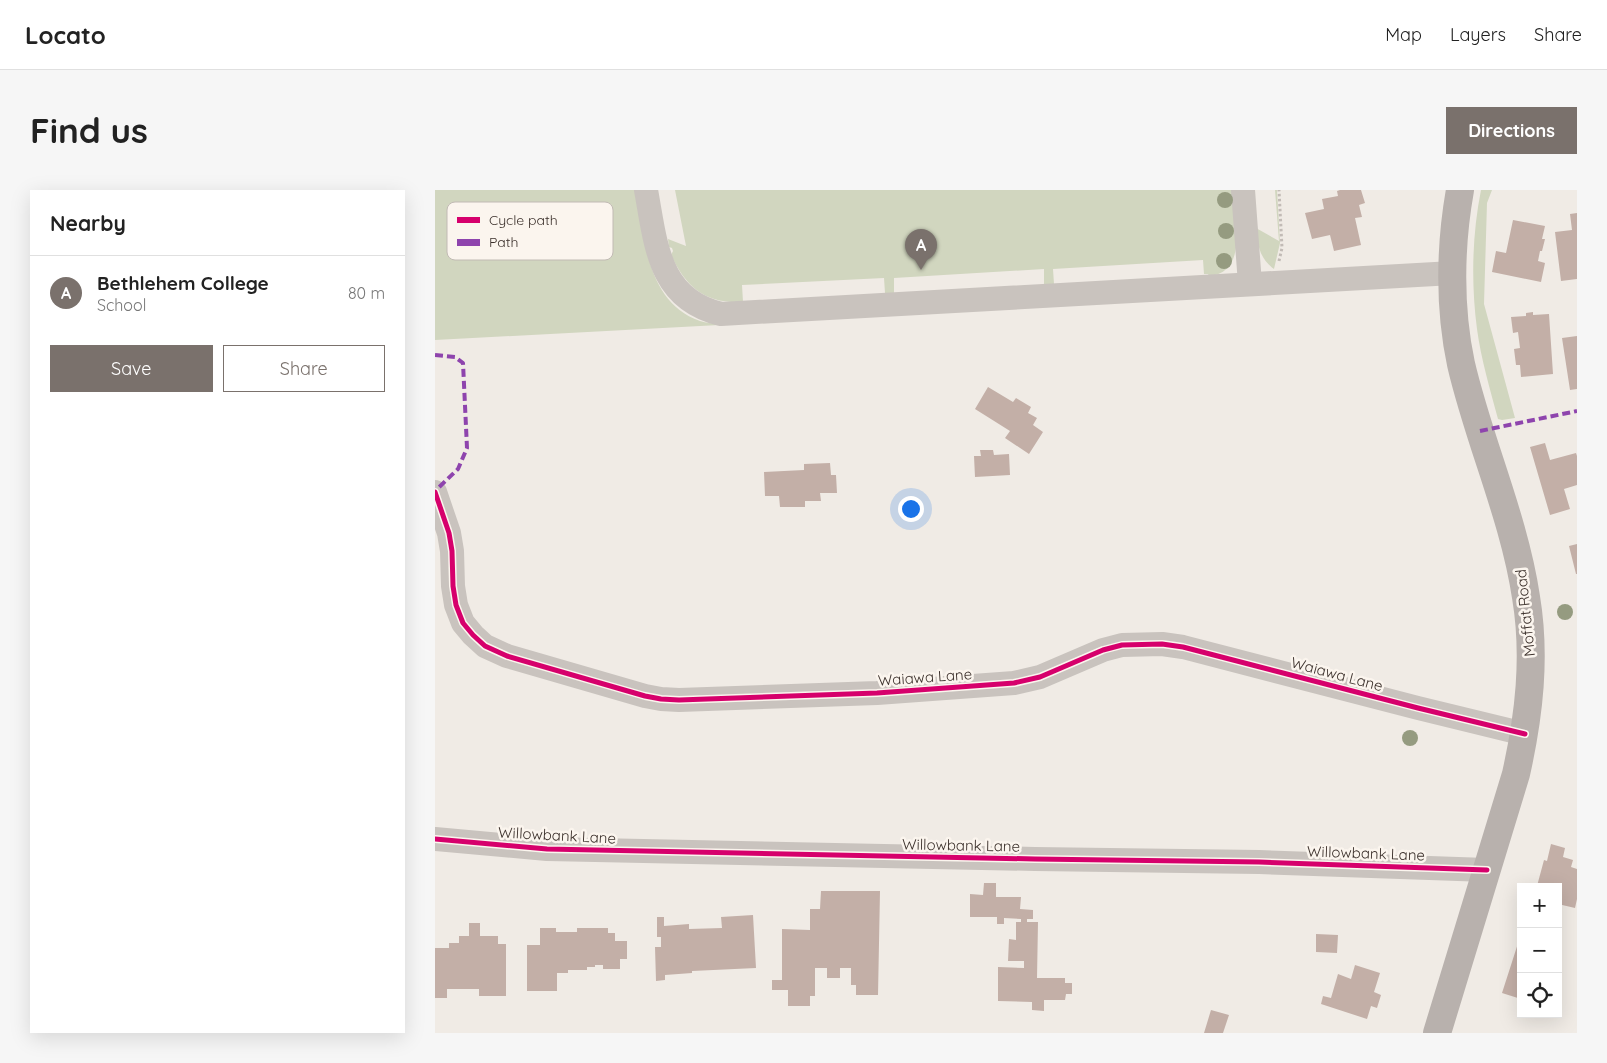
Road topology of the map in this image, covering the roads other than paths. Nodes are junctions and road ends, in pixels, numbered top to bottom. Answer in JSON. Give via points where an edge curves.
{"nodes":[{"id":1,"x":646,"y":190,"type":"edge"},
{"id":2,"x":1243,"y":190,"type":"edge"},
{"id":3,"x":1460,"y":190,"type":"edge"},
{"id":4,"x":1453,"y":273,"type":"junction"},
{"id":5,"x":1249,"y":284,"type":"junction"},
{"id":6,"x":435,"y":492,"type":"edge"},
{"id":7,"x":439,"y":514,"type":"edge"},
{"id":8,"x":1525,"y":734,"type":"junction"},
{"id":9,"x":435,"y":838,"type":"edge"},
{"id":10,"x":1487,"y":870,"type":"junction"},
{"id":11,"x":1437,"y":1033,"type":"edge"}],
"edges":[{"from":1,"to":5,"type":"street","via":[[655,238],[670,281],[698,306],[721,314]]},
{"from":2,"to":5,"type":"street"},
{"from":3,"to":4,"type":"main road","name":"Moffat Road"},
{"from":4,"to":5,"type":"street"},
{"from":4,"to":8,"type":"main road","name":"Moffat Road","via":[[1455,325],[1461,363],[1511,529],[1527,598],[1531,658]]},
{"from":6,"to":7,"type":"street","name":"Waiawa Lane"},
{"from":7,"to":8,"type":"street","name":"Waiawa Lane","via":[[449,533],[456,605],[463,623],[485,646],[507,656],[661,700],[877,693],[1014,683],[1040,677],[1103,650],[1143,643],[1183,647]]},
{"from":8,"to":10,"type":"main road","name":"Moffat Road"},
{"from":9,"to":10,"type":"street","name":"Willowbank Lane","via":[[547,849],[1259,862]]},
{"from":10,"to":11,"type":"main road","name":"Moffat Road"}]}
